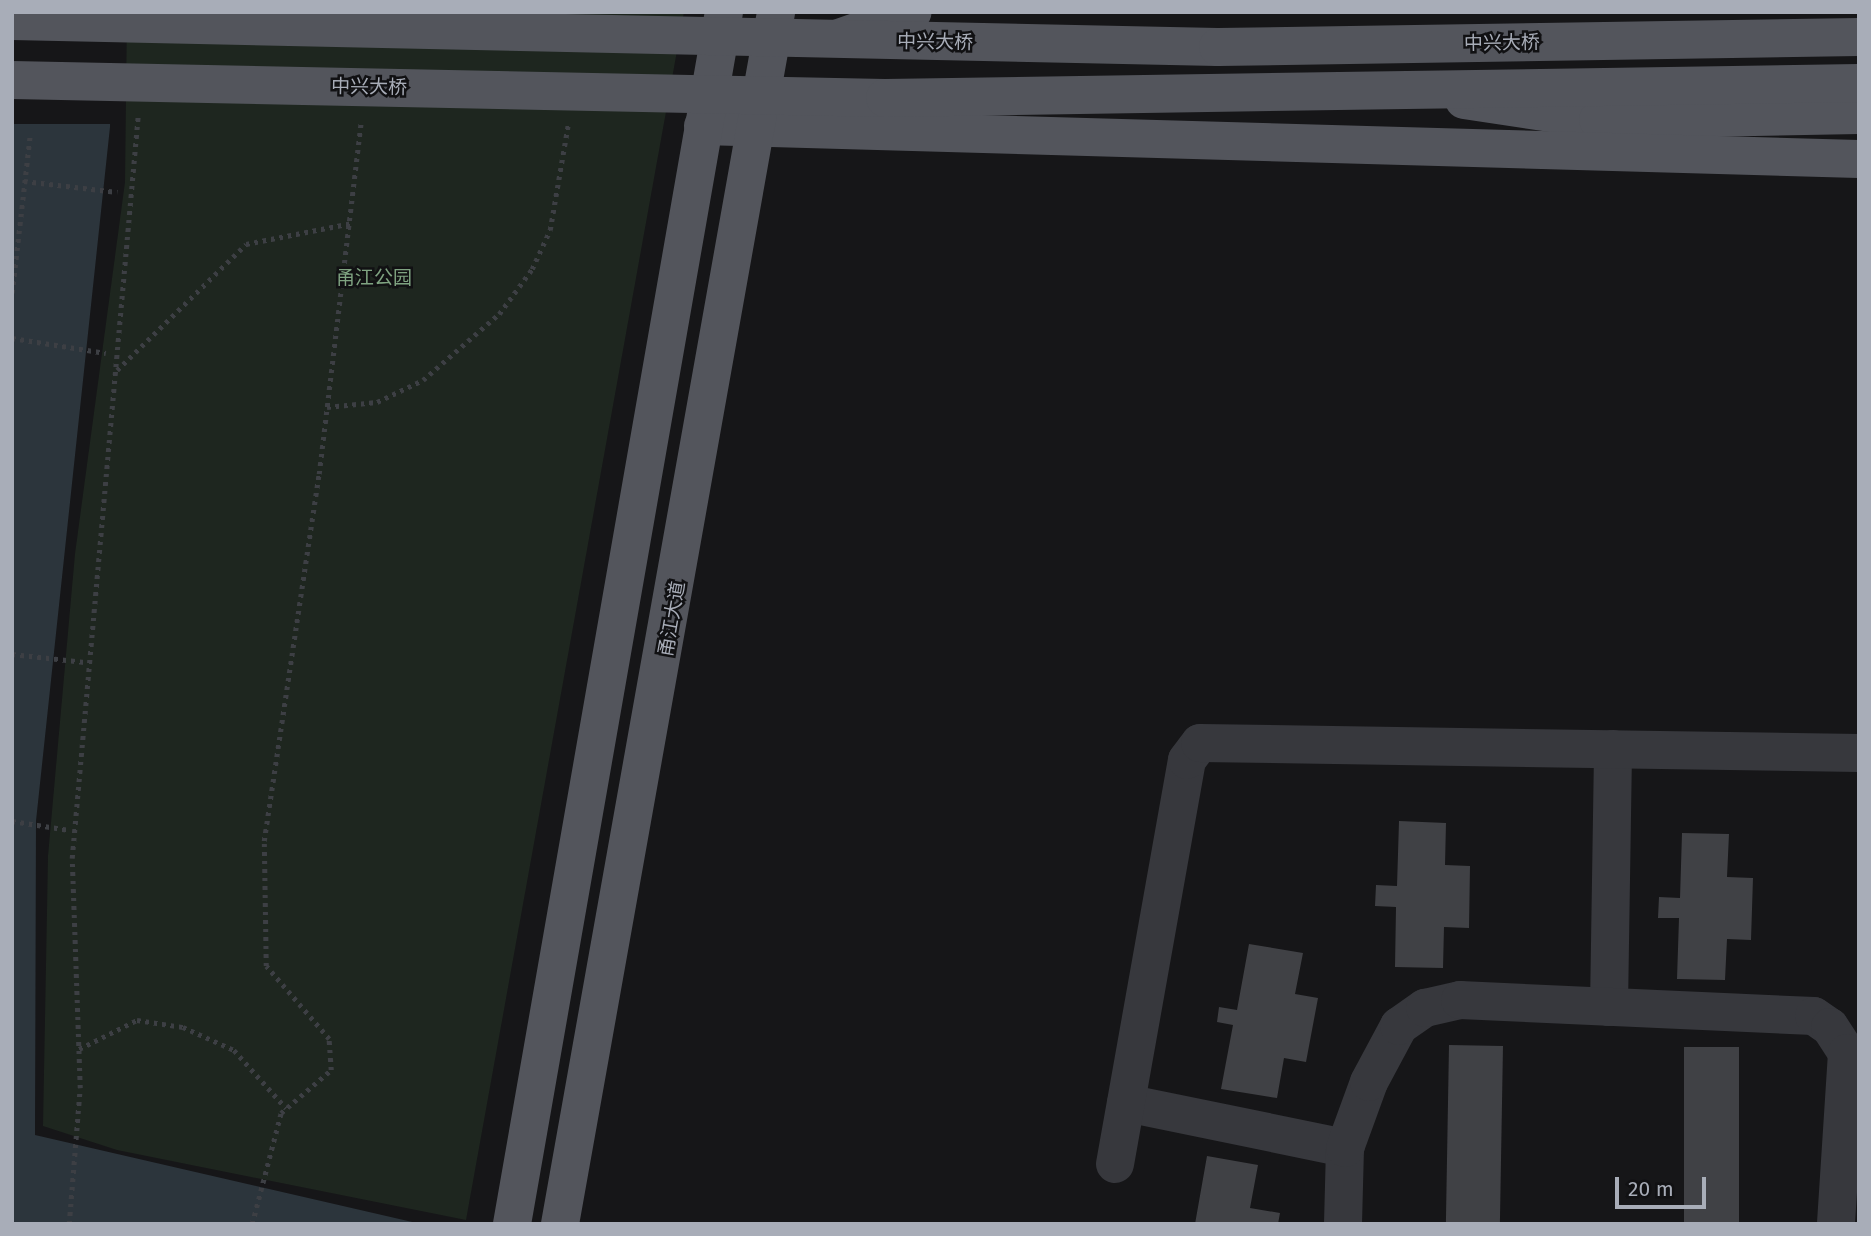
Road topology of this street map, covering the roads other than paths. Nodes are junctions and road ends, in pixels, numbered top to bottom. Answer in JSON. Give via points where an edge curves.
{"nodes":[{"id":1,"x":724,"y":12,"type":"edge"},
{"id":2,"x":776,"y":12,"type":"edge"},
{"id":3,"x":913,"y":12,"type":"edge"},
{"id":4,"x":12,"y":21,"type":"edge"},
{"id":5,"x":1859,"y":37,"type":"edge"},
{"id":6,"x":832,"y":40,"type":"junction"},
{"id":7,"x":12,"y":80,"type":"edge"},
{"id":8,"x":1859,"y":83,"type":"edge"},
{"id":9,"x":1406,"y":92,"type":"junction"},
{"id":10,"x":1859,"y":115,"type":"edge"},
{"id":11,"x":703,"y":127,"type":"junction"},
{"id":12,"x":759,"y":130,"type":"junction"},
{"id":13,"x":1859,"y":159,"type":"edge"},
{"id":14,"x":1613,"y":750,"type":"junction"},
{"id":15,"x":1859,"y":753,"type":"edge"},
{"id":16,"x":1609,"y":1007,"type":"junction"},
{"id":17,"x":1126,"y":1103,"type":"junction"},
{"id":18,"x":1345,"y":1147,"type":"junction"},
{"id":19,"x":1115,"y":1164,"type":"dead end"},
{"id":20,"x":513,"y":1223,"type":"edge"},
{"id":21,"x":560,"y":1224,"type":"edge"},
{"id":22,"x":1343,"y":1224,"type":"edge"},
{"id":23,"x":1836,"y":1224,"type":"edge"}],
"edges":[{"from":1,"to":11,"type":"main road"},
{"from":2,"to":12,"type":"main road","name":"甬江大道"},
{"from":3,"to":6,"type":"main road","bridge":true},
{"from":4,"to":6,"type":"main road","name":"中兴大桥","bridge":true},
{"from":5,"to":6,"type":"main road","name":"中兴大桥","bridge":true,"via":[[1218,47]]},
{"from":7,"to":9,"type":"main road","name":"中兴大桥","bridge":true,"via":[[885,98]]},
{"from":8,"to":9,"type":"main road","name":"中兴大桥","bridge":true},
{"from":9,"to":10,"type":"main road","bridge":true,"via":[[1598,120]]},
{"from":11,"to":12,"type":"main road"},
{"from":11,"to":20,"type":"main road"},
{"from":12,"to":13,"type":"main road"},
{"from":12,"to":21,"type":"main road","name":"甬江大道"},
{"from":14,"to":15,"type":"street"},
{"from":14,"to":16,"type":"street"},
{"from":14,"to":17,"type":"street","via":[[1200,743],[1187,760]]},
{"from":16,"to":18,"type":"street","via":[[1460,999],[1425,1007],[1399,1026]]},
{"from":16,"to":23,"type":"street","via":[[1814,1016],[1830,1027],[1846,1053]]},
{"from":17,"to":18,"type":"street"},
{"from":17,"to":19,"type":"street"},
{"from":18,"to":22,"type":"street"}]}
